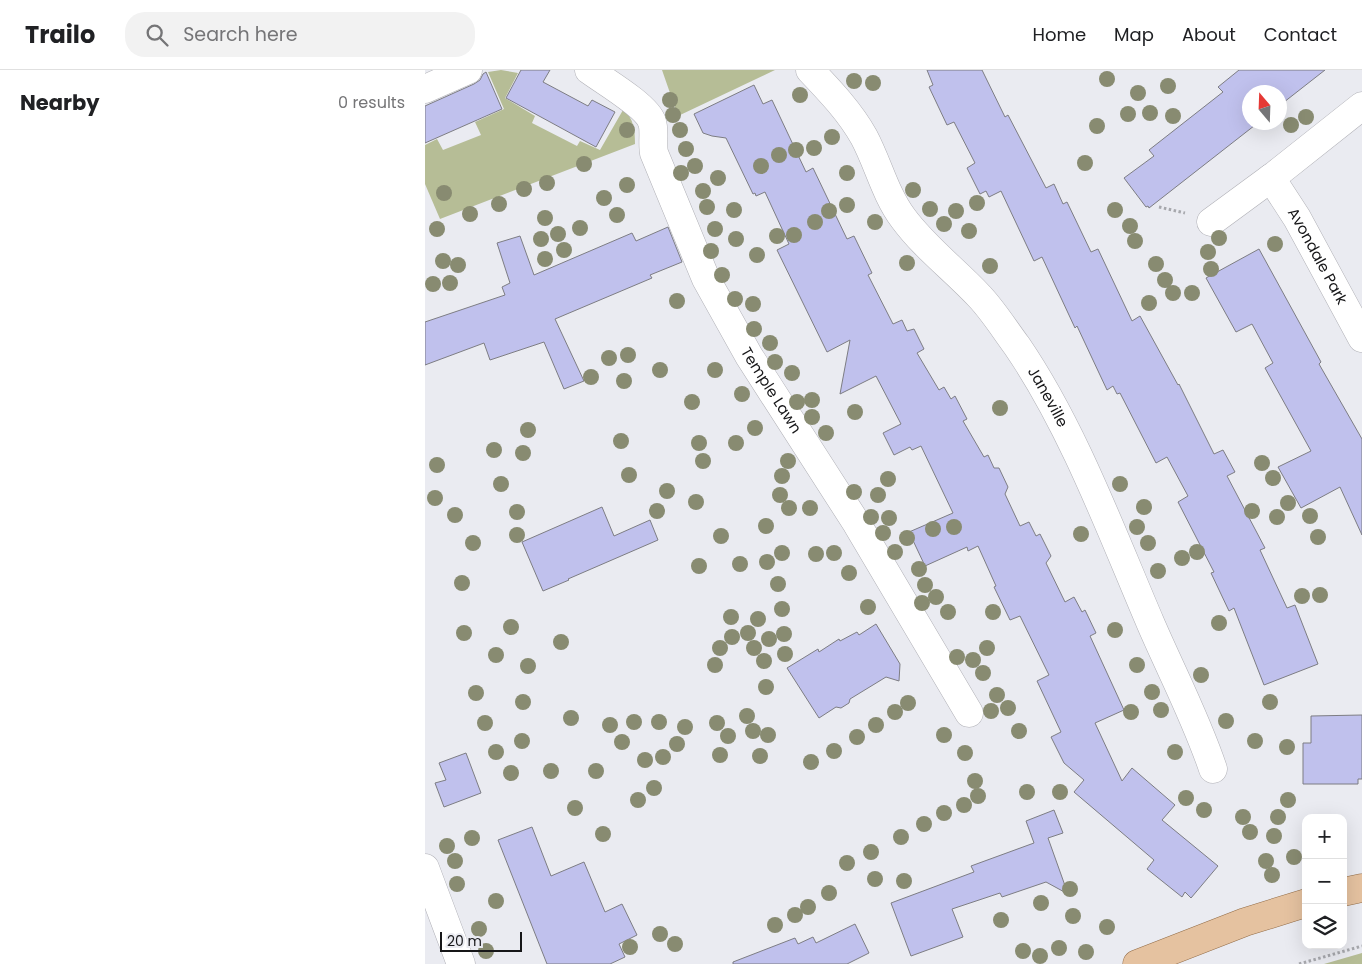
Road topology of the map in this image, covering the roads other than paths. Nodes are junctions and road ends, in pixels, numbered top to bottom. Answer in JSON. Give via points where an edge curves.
{"nodes":[{"id":1,"x":468,"y":70,"type":"edge"},
{"id":2,"x":589,"y":70,"type":"edge"},
{"id":3,"x":810,"y":70,"type":"edge"},
{"id":4,"x":425,"y":89,"type":"edge"},
{"id":5,"x":1362,"y":106,"type":"edge"},
{"id":6,"x":1271,"y":178,"type":"junction"},
{"id":7,"x":1211,"y":222,"type":"dead end"},
{"id":8,"x":1362,"y":338,"type":"edge"},
{"id":9,"x":969,"y":713,"type":"dead end"},
{"id":10,"x":1213,"y":769,"type":"dead end"},
{"id":11,"x":425,"y":868,"type":"edge"},
{"id":12,"x":1362,"y":888,"type":"edge"},
{"id":13,"x":1347,"y":891,"type":"edge"},
{"id":14,"x":1303,"y":904,"type":"edge"},
{"id":15,"x":461,"y":964,"type":"edge"},
{"id":16,"x":1137,"y":964,"type":"edge"}],
"edges":[{"from":1,"to":4,"type":"street"},
{"from":2,"to":9,"type":"street","name":"Temple Lawn","via":[[650,116],[654,153],[706,279],[749,356],[857,524]]},
{"from":3,"to":10,"type":"street","name":"Janeville","via":[[854,121],[902,217],[981,298],[1049,398],[1092,486]]},
{"from":5,"to":6,"type":"street"},
{"from":6,"to":7,"type":"street"},
{"from":6,"to":8,"type":"street","name":"Avondale Park","via":[[1297,218]]},
{"from":11,"to":15,"type":"street"},
{"from":12,"to":13,"type":"main road"},
{"from":14,"to":16,"type":"main road","via":[[1245,922]]}]}
